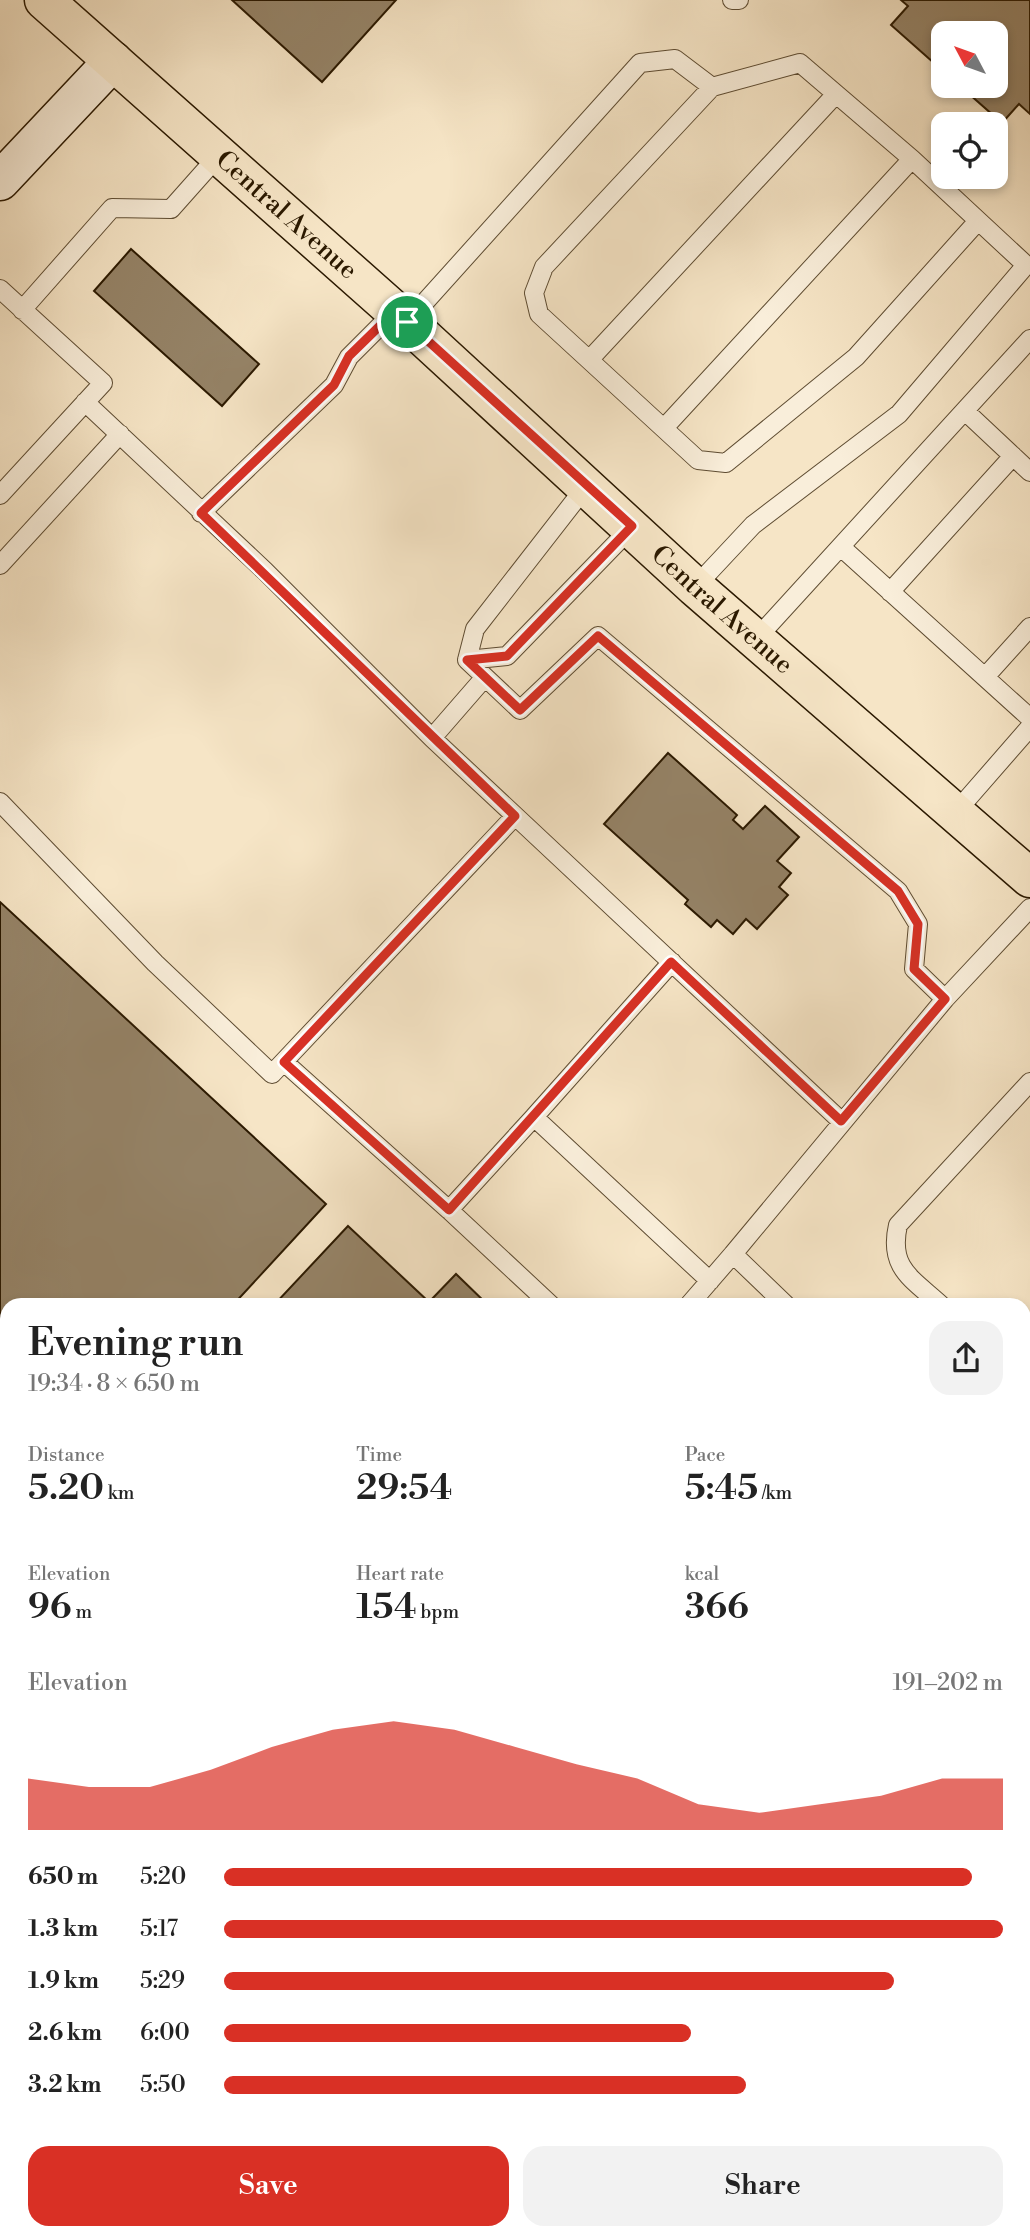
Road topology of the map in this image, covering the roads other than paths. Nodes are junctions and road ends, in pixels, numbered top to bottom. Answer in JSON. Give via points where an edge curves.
{"nodes":[{"id":1,"x":44,"y":0,"type":"edge"},
{"id":2,"x":732,"y":0,"type":"edge"},
{"id":3,"x":739,"y":0,"type":"edge"},
{"id":4,"x":113,"y":61,"type":"junction"},
{"id":5,"x":712,"y":88,"type":"junction"},
{"id":6,"x":836,"y":94,"type":"junction"},
{"id":7,"x":219,"y":155,"type":"junction"},
{"id":8,"x":912,"y":159,"type":"junction"},
{"id":9,"x":0,"y":181,"type":"edge"},
{"id":10,"x":977,"y":222,"type":"junction"},
{"id":11,"x":1028,"y":263,"type":"edge"},
{"id":12,"x":0,"y":289,"type":"edge"},
{"id":13,"x":22,"y":310,"type":"junction"},
{"id":14,"x":401,"y":316,"type":"junction"},
{"id":15,"x":1030,"y":339,"type":"edge"},
{"id":16,"x":590,"y":359,"type":"junction"},
{"id":17,"x":85,"y":402,"type":"junction"},
{"id":18,"x":965,"y":411,"type":"junction"},
{"id":19,"x":664,"y":428,"type":"junction"},
{"id":20,"x":120,"y":434,"type":"junction"},
{"id":21,"x":1013,"y":456,"type":"junction"},
{"id":22,"x":1030,"y":472,"type":"edge"},
{"id":23,"x":587,"y":485,"type":"junction"},
{"id":24,"x":0,"y":495,"type":"edge"},
{"id":25,"x":201,"y":513,"type":"junction"},
{"id":26,"x":632,"y":526,"type":"junction"},
{"id":27,"x":841,"y":547,"type":"junction"},
{"id":28,"x":0,"y":565,"type":"edge"},
{"id":29,"x":695,"y":587,"type":"junction"},
{"id":30,"x":890,"y":592,"type":"junction"},
{"id":31,"x":1030,"y":627,"type":"edge"},
{"id":32,"x":757,"y":638,"type":"junction"},
{"id":33,"x":467,"y":660,"type":"junction"},
{"id":34,"x":485,"y":677,"type":"junction"},
{"id":35,"x":985,"y":677,"type":"junction"},
{"id":36,"x":1030,"y":718,"type":"edge"},
{"id":37,"x":1030,"y":727,"type":"edge"},
{"id":38,"x":432,"y":738,"type":"junction"},
{"id":39,"x":0,"y":802,"type":"edge"},
{"id":40,"x":955,"y":813,"type":"junction"},
{"id":41,"x":515,"y":816,"type":"junction"},
{"id":42,"x":1030,"y":878,"type":"edge"},
{"id":43,"x":1030,"y":908,"type":"edge"},
{"id":44,"x":671,"y":962,"type":"junction"},
{"id":45,"x":945,"y":999,"type":"junction"},
{"id":46,"x":284,"y":1062,"type":"junction"},
{"id":47,"x":1030,"y":1082,"type":"edge"},
{"id":48,"x":534,"y":1116,"type":"junction"},
{"id":49,"x":841,"y":1121,"type":"junction"},
{"id":50,"x":449,"y":1210,"type":"junction"},
{"id":51,"x":733,"y":1254,"type":"junction"},
{"id":52,"x":710,"y":1281,"type":"junction"},
{"id":53,"x":543,"y":1298,"type":"edge"},
{"id":54,"x":695,"y":1298,"type":"edge"},
{"id":55,"x":779,"y":1298,"type":"edge"},
{"id":56,"x":933,"y":1298,"type":"edge"}],
"edges":[{"from":1,"to":4,"type":"main road","name":"Central Avenue"},
{"from":2,"to":3,"type":"lane"},
{"from":4,"to":7,"type":"main road","name":"Central Avenue"},
{"from":4,"to":9,"type":"street"},
{"from":5,"to":6,"type":"lane","via":[[800,63]]},
{"from":5,"to":14,"type":"lane","via":[[674,60],[640,63]]},
{"from":5,"to":16,"type":"lane","via":[[544,267],[534,293],[539,314]]},
{"from":6,"to":8,"type":"lane"},
{"from":6,"to":16,"type":"lane"},
{"from":7,"to":13,"type":"lane","via":[[170,209],[112,208]]},
{"from":7,"to":14,"type":"main road","name":"Central Avenue"},
{"from":8,"to":10,"type":"lane"},
{"from":8,"to":19,"type":"lane"},
{"from":10,"to":11,"type":"lane"},
{"from":10,"to":19,"type":"lane","via":[[856,357],[726,463],[698,460]]},
{"from":11,"to":29,"type":"lane","via":[[899,414],[754,525]]},
{"from":12,"to":13,"type":"lane"},
{"from":13,"to":17,"type":"lane","via":[[103,383]]},
{"from":14,"to":23,"type":"main road","name":"Central Avenue"},
{"from":14,"to":25,"type":"lane","via":[[349,356],[334,385]]},
{"from":15,"to":18,"type":"lane"},
{"from":16,"to":19,"type":"lane"},
{"from":17,"to":20,"type":"lane"},
{"from":17,"to":24,"type":"lane"},
{"from":18,"to":21,"type":"lane"},
{"from":18,"to":27,"type":"lane"},
{"from":20,"to":25,"type":"lane"},
{"from":20,"to":28,"type":"lane"},
{"from":21,"to":22,"type":"lane"},
{"from":21,"to":30,"type":"lane"},
{"from":23,"to":26,"type":"main road","name":"Central Avenue"},
{"from":23,"to":33,"type":"lane","via":[[475,629]]},
{"from":25,"to":38,"type":"lane"},
{"from":26,"to":29,"type":"main road","name":"Central Avenue"},
{"from":26,"to":33,"type":"lane","via":[[507,656]]},
{"from":27,"to":30,"type":"lane"},
{"from":27,"to":32,"type":"lane"},
{"from":29,"to":32,"type":"main road","name":"Central Avenue"},
{"from":30,"to":35,"type":"lane"},
{"from":31,"to":35,"type":"lane"},
{"from":32,"to":40,"type":"main road","name":"Central Avenue"},
{"from":33,"to":34,"type":"lane"},
{"from":34,"to":38,"type":"lane"},
{"from":34,"to":45,"type":"lane","via":[[520,710],[598,636],[898,891],[918,924],[914,969]]},
{"from":35,"to":36,"type":"lane"},
{"from":37,"to":40,"type":"lane"},
{"from":38,"to":41,"type":"lane"},
{"from":39,"to":46,"type":"lane","via":[[155,963],[272,1074]]},
{"from":40,"to":42,"type":"main road","name":"Central Avenue"},
{"from":41,"to":44,"type":"lane"},
{"from":41,"to":46,"type":"lane"},
{"from":43,"to":45,"type":"lane"},
{"from":44,"to":48,"type":"lane"},
{"from":44,"to":49,"type":"lane"},
{"from":45,"to":49,"type":"lane"},
{"from":46,"to":50,"type":"lane"},
{"from":47,"to":56,"type":"lane","via":[[898,1225],[893,1245],[899,1266]]},
{"from":48,"to":50,"type":"lane"},
{"from":48,"to":52,"type":"lane"},
{"from":49,"to":51,"type":"lane"},
{"from":50,"to":53,"type":"lane"},
{"from":51,"to":52,"type":"lane"},
{"from":51,"to":55,"type":"lane"},
{"from":52,"to":54,"type":"lane"}]}
